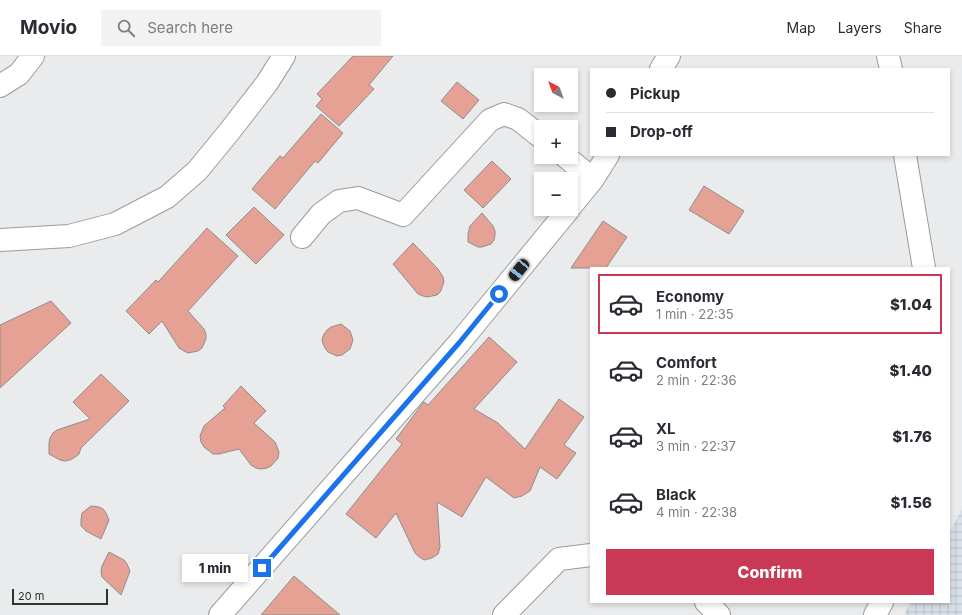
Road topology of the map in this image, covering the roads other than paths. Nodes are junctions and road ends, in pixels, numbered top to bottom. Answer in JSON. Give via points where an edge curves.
{"nodes":[{"id":1,"x":33,"y":56,"type":"edge"},
{"id":2,"x":284,"y":56,"type":"edge"},
{"id":3,"x":669,"y":56,"type":"edge"},
{"id":4,"x":888,"y":56,"type":"edge"},
{"id":5,"x":662,"y":68,"type":"edge"},
{"id":6,"x":891,"y":68,"type":"edge"},
{"id":7,"x":0,"y":86,"type":"edge"},
{"id":8,"x":534,"y":132,"type":"edge"},
{"id":9,"x":607,"y":156,"type":"edge"},
{"id":10,"x":905,"y":156,"type":"edge"},
{"id":11,"x":575,"y":164,"type":"edge"},
{"id":12,"x":593,"y":179,"type":"junction"},
{"id":13,"x":578,"y":197,"type":"edge"},
{"id":14,"x":563,"y":216,"type":"edge"},
{"id":15,"x":302,"y":237,"type":"dead end"},
{"id":16,"x":0,"y":240,"type":"edge"},
{"id":17,"x":924,"y":267,"type":"edge"},
{"id":18,"x":590,"y":555,"type":"edge"},
{"id":19,"x":707,"y":603,"type":"edge"},
{"id":20,"x":881,"y":603,"type":"edge"},
{"id":21,"x":220,"y":615,"type":"edge"},
{"id":22,"x":504,"y":615,"type":"edge"},
{"id":23,"x":719,"y":615,"type":"edge"},
{"id":24,"x":875,"y":615,"type":"edge"}],
"edges":[{"from":1,"to":7,"type":"street","via":[[19,74]]},
{"from":2,"to":16,"type":"street","via":[[267,83],[197,171],[167,197],[115,224],[69,236]]},
{"from":3,"to":5,"type":"street"},
{"from":4,"to":6,"type":"street"},
{"from":8,"to":15,"type":"street","via":[[518,119],[504,114],[490,120],[403,216],[358,198],[339,201],[321,214]]},
{"from":9,"to":12,"type":"street"},
{"from":10,"to":17,"type":"street"},
{"from":11,"to":12,"type":"street"},
{"from":12,"to":13,"type":"street"},
{"from":14,"to":21,"type":"street","via":[[459,343]]},
{"from":18,"to":22,"type":"street","via":[[559,559]]},
{"from":19,"to":23,"type":"street"},
{"from":20,"to":24,"type":"street"}]}
